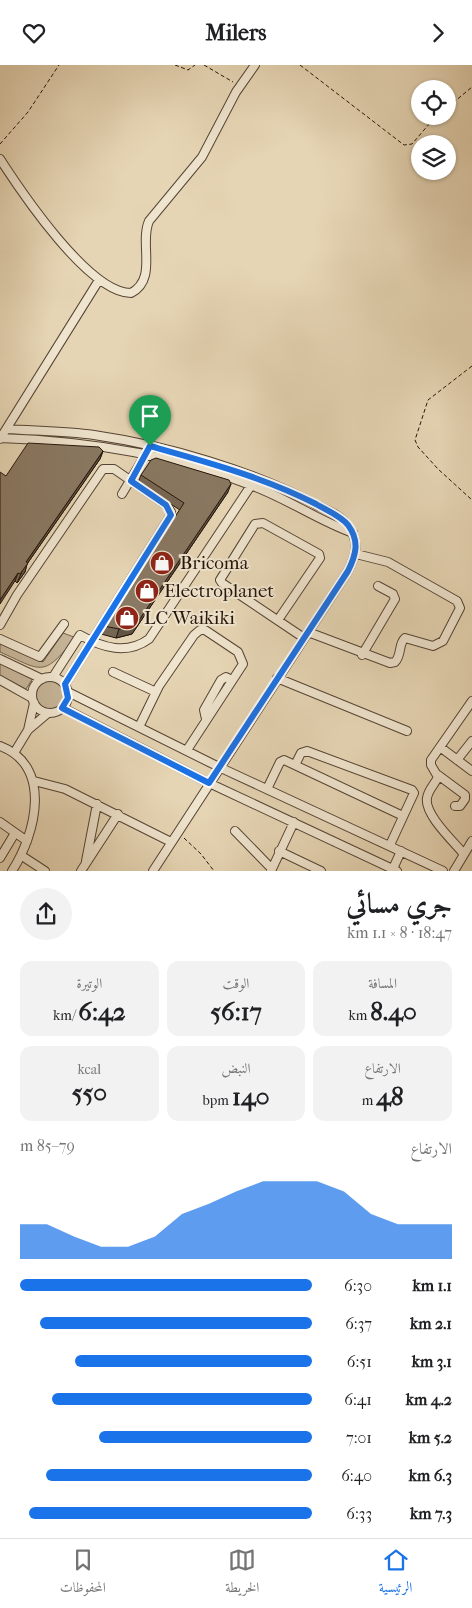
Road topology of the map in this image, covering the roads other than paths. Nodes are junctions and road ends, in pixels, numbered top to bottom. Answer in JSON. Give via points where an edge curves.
{"nodes":[{"id":1,"x":255,"y":65,"type":"edge"},
{"id":2,"x":0,"y":159,"type":"edge"},
{"id":3,"x":99,"y":280,"type":"junction"},
{"id":4,"x":7,"y":429,"type":"junction"},
{"id":5,"x":0,"y":439,"type":"edge"},
{"id":6,"x":150,"y":446,"type":"junction"},
{"id":7,"x":145,"y":454,"type":"junction"},
{"id":8,"x":257,"y":477,"type":"junction"},
{"id":9,"x":131,"y":481,"type":"junction"},
{"id":10,"x":252,"y":485,"type":"junction"},
{"id":11,"x":122,"y":493,"type":"dead end"},
{"id":12,"x":352,"y":533,"type":"junction"},
{"id":13,"x":356,"y":554,"type":"junction"},
{"id":14,"x":378,"y":586,"type":"dead end"},
{"id":15,"x":278,"y":620,"type":"junction"},
{"id":16,"x":64,"y":624,"type":"dead end"},
{"id":17,"x":0,"y":625,"type":"edge"},
{"id":18,"x":306,"y":635,"type":"junction"},
{"id":19,"x":0,"y":639,"type":"edge"},
{"id":20,"x":92,"y":642,"type":"junction"},
{"id":21,"x":68,"y":655,"type":"junction"},
{"id":22,"x":362,"y":655,"type":"junction"},
{"id":23,"x":0,"y":659,"type":"edge"},
{"id":24,"x":80,"y":661,"type":"junction"},
{"id":25,"x":113,"y":672,"type":"dead end"},
{"id":26,"x":53,"y":677,"type":"junction"},
{"id":27,"x":277,"y":678,"type":"junction"},
{"id":28,"x":42,"y":679,"type":"junction"},
{"id":29,"x":0,"y":680,"type":"edge"},
{"id":30,"x":65,"y":684,"type":"junction"},
{"id":31,"x":68,"y":692,"type":"junction"},
{"id":32,"x":156,"y":692,"type":"junction"},
{"id":33,"x":33,"y":700,"type":"junction"},
{"id":34,"x":472,"y":701,"type":"edge"},
{"id":35,"x":62,"y":708,"type":"junction"},
{"id":36,"x":48,"y":713,"type":"junction"},
{"id":37,"x":139,"y":727,"type":"junction"},
{"id":38,"x":28,"y":731,"type":"junction"},
{"id":39,"x":407,"y":731,"type":"dead end"},
{"id":40,"x":472,"y":741,"type":"edge"},
{"id":41,"x":0,"y":746,"type":"edge"},
{"id":42,"x":440,"y":747,"type":"junction"},
{"id":43,"x":187,"y":750,"type":"junction"},
{"id":44,"x":14,"y":753,"type":"junction"},
{"id":45,"x":457,"y":760,"type":"junction"},
{"id":46,"x":295,"y":765,"type":"junction"},
{"id":47,"x":219,"y":767,"type":"junction"},
{"id":48,"x":472,"y":771,"type":"edge"},
{"id":49,"x":438,"y":775,"type":"junction"},
{"id":50,"x":34,"y":781,"type":"junction"},
{"id":51,"x":209,"y":783,"type":"junction"},
{"id":52,"x":267,"y":789,"type":"junction"},
{"id":53,"x":97,"y":804,"type":"junction"},
{"id":54,"x":455,"y":806,"type":"dead end"},
{"id":55,"x":118,"y":814,"type":"junction"},
{"id":56,"x":403,"y":816,"type":"junction"},
{"id":57,"x":0,"y":822,"type":"edge"},
{"id":58,"x":294,"y":822,"type":"junction"},
{"id":59,"x":235,"y":831,"type":"dead end"},
{"id":60,"x":15,"y":833,"type":"junction"},
{"id":61,"x":27,"y":841,"type":"junction"},
{"id":62,"x":472,"y":841,"type":"edge"},
{"id":63,"x":171,"y":842,"type":"junction"},
{"id":64,"x":390,"y":845,"type":"junction"},
{"id":65,"x":279,"y":851,"type":"junction"},
{"id":66,"x":401,"y":851,"type":"junction"},
{"id":67,"x":463,"y":853,"type":"junction"},
{"id":68,"x":22,"y":856,"type":"junction"},
{"id":69,"x":0,"y":858,"type":"edge"},
{"id":70,"x":83,"y":868,"type":"edge"},
{"id":71,"x":271,"y":869,"type":"edge"},
{"id":72,"x":394,"y":870,"type":"edge"},
{"id":73,"x":12,"y":871,"type":"edge"},
{"id":74,"x":45,"y":871,"type":"edge"},
{"id":75,"x":153,"y":871,"type":"edge"},
{"id":76,"x":321,"y":871,"type":"edge"},
{"id":77,"x":443,"y":871,"type":"edge"},
{"id":78,"x":454,"y":871,"type":"edge"}],
"edges":[{"from":1,"to":3,"type":"street","via":[[239,86],[202,157],[149,221],[145,241],[146,273],[141,286],[126,293]]},
{"from":2,"to":3,"type":"street","via":[[39,214]]},
{"from":3,"to":4,"type":"street"},
{"from":4,"to":5,"type":"street"},
{"from":4,"to":6,"type":"street","via":[[93,435]]},
{"from":5,"to":7,"type":"street","via":[[92,444]]},
{"from":6,"to":7,"type":"street"},
{"from":6,"to":8,"type":"street"},
{"from":7,"to":9,"type":"street"},
{"from":7,"to":10,"type":"street"},
{"from":8,"to":10,"type":"street"},
{"from":8,"to":12,"type":"street","via":[[323,508],[343,521]]},
{"from":9,"to":11,"type":"street"},
{"from":9,"to":17,"type":"street","via":[[110,467],[103,469]]},
{"from":9,"to":20,"type":"street","via":[[166,505],[171,515]]},
{"from":10,"to":12,"type":"street"},
{"from":10,"to":20,"type":"street","via":[[149,639],[136,647],[122,649]]},
{"from":12,"to":13,"type":"street"},
{"from":13,"to":18,"type":"street"},
{"from":13,"to":22,"type":"street","via":[[388,562],[460,604],[439,645],[405,638],[398,659],[393,663]]},
{"from":14,"to":22,"type":"street","via":[[393,594],[395,599]]},
{"from":15,"to":15,"type":"street","via":[[220,580],[255,524],[259,523],[319,554],[320,558]]},
{"from":15,"to":18,"type":"street"},
{"from":16,"to":19,"type":"street","via":[[40,657]]},
{"from":18,"to":22,"type":"street"},
{"from":18,"to":27,"type":"street"},
{"from":20,"to":21,"type":"street","via":[[80,635]]},
{"from":20,"to":24,"type":"street"},
{"from":21,"to":24,"type":"street"},
{"from":21,"to":26,"type":"street"},
{"from":23,"to":28,"type":"street"},
{"from":24,"to":30,"type":"street"},
{"from":25,"to":32,"type":"street"},
{"from":26,"to":28,"type":"street"},
{"from":26,"to":30,"type":"street"},
{"from":27,"to":39,"type":"street"},
{"from":27,"to":47,"type":"street"},
{"from":28,"to":33,"type":"street","via":[[33,690]]},
{"from":29,"to":33,"type":"street"},
{"from":30,"to":31,"type":"street"},
{"from":31,"to":35,"type":"street"},
{"from":31,"to":37,"type":"street"},
{"from":32,"to":37,"type":"street"},
{"from":32,"to":43,"type":"street","via":[[200,630],[205,630],[241,656],[242,666]]},
{"from":33,"to":36,"type":"street"},
{"from":33,"to":38,"type":"street"},
{"from":34,"to":42,"type":"street"},
{"from":35,"to":36,"type":"street"},
{"from":35,"to":51,"type":"street"},
{"from":36,"to":38,"type":"street"},
{"from":37,"to":43,"type":"street"},
{"from":38,"to":44,"type":"street"},
{"from":40,"to":45,"type":"street"},
{"from":41,"to":44,"type":"street"},
{"from":42,"to":45,"type":"street"},
{"from":42,"to":49,"type":"street","via":[[430,762]]},
{"from":43,"to":47,"type":"street"},
{"from":44,"to":50,"type":"street"},
{"from":45,"to":48,"type":"street"},
{"from":46,"to":52,"type":"street","via":[[281,761]]},
{"from":46,"to":56,"type":"street"},
{"from":46,"to":56,"type":"street","via":[[300,753],[307,751],[412,790],[414,793]]},
{"from":47,"to":51,"type":"street"},
{"from":47,"to":52,"type":"street"},
{"from":49,"to":54,"type":"street","via":[[465,795],[459,806]]},
{"from":49,"to":67,"type":"street","via":[[428,794],[427,805]]},
{"from":50,"to":53,"type":"street","via":[[65,789]]},
{"from":50,"to":61,"type":"street","via":[[35,810]]},
{"from":51,"to":58,"type":"street"},
{"from":51,"to":63,"type":"street"},
{"from":52,"to":64,"type":"street"},
{"from":53,"to":55,"type":"street"},
{"from":53,"to":70,"type":"street"},
{"from":55,"to":63,"type":"street"},
{"from":55,"to":70,"type":"street"},
{"from":56,"to":64,"type":"street"},
{"from":57,"to":60,"type":"street"},
{"from":58,"to":65,"type":"street"},
{"from":58,"to":72,"type":"street"},
{"from":59,"to":71,"type":"street"},
{"from":60,"to":61,"type":"street"},
{"from":60,"to":69,"type":"street"},
{"from":61,"to":68,"type":"street"},
{"from":62,"to":67,"type":"street"},
{"from":63,"to":75,"type":"street"},
{"from":64,"to":66,"type":"street"},
{"from":65,"to":71,"type":"street"},
{"from":65,"to":76,"type":"street"},
{"from":66,"to":72,"type":"street"},
{"from":66,"to":77,"type":"street"},
{"from":67,"to":78,"type":"street"},
{"from":68,"to":73,"type":"street"},
{"from":68,"to":74,"type":"street"}]}
